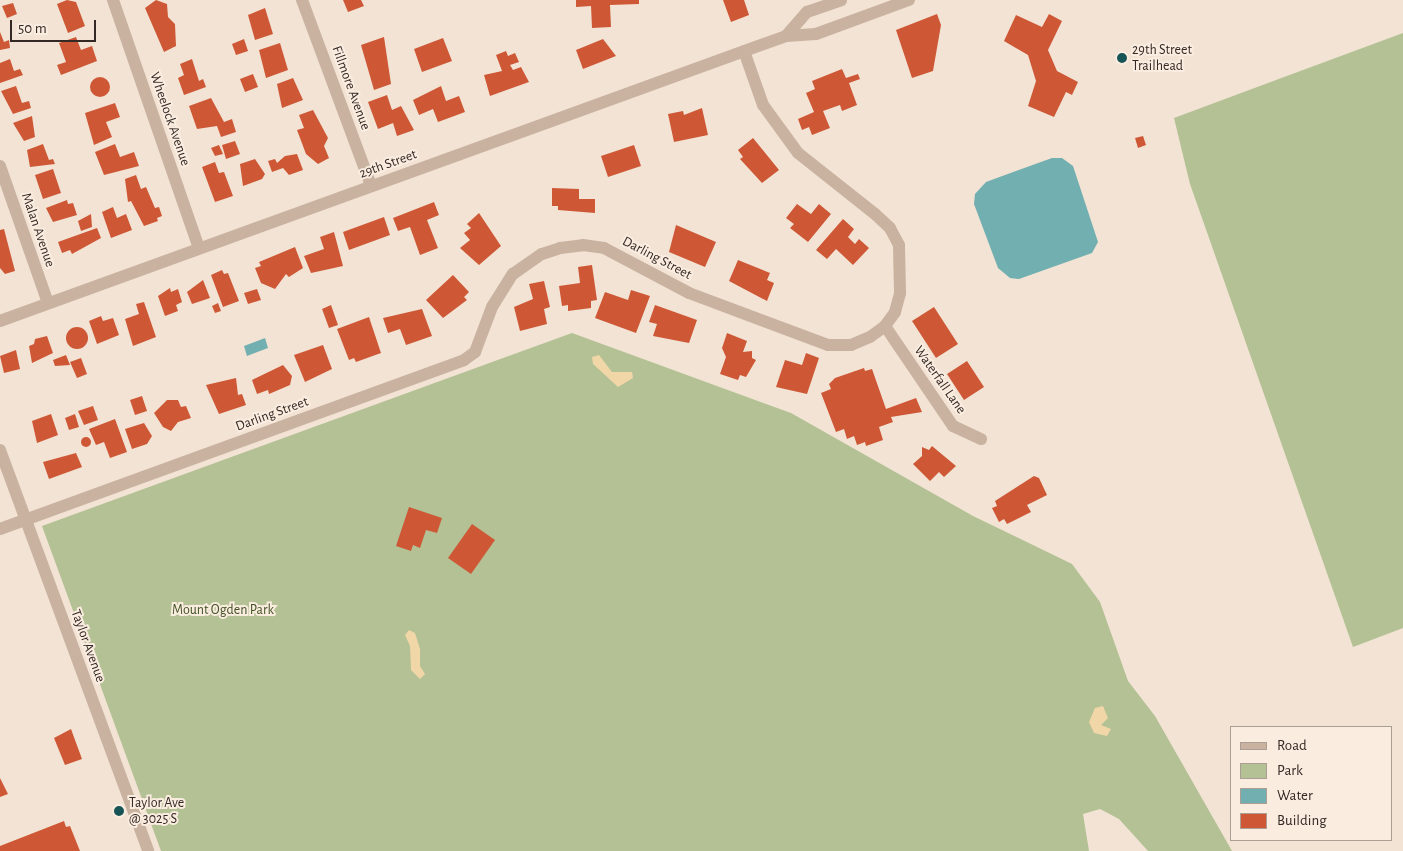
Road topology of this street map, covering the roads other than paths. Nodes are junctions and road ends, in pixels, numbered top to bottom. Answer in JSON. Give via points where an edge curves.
{"nodes":[{"id":1,"x":113,"y":0,"type":"edge"},
{"id":2,"x":302,"y":0,"type":"edge"},
{"id":3,"x":841,"y":0,"type":"edge"},
{"id":4,"x":910,"y":0,"type":"edge"},
{"id":5,"x":786,"y":36,"type":"junction"},
{"id":6,"x":744,"y":51,"type":"junction"},
{"id":7,"x":0,"y":166,"type":"edge"},
{"id":8,"x":371,"y":186,"type":"junction"},
{"id":9,"x":199,"y":248,"type":"junction"},
{"id":10,"x":48,"y":303,"type":"junction"},
{"id":11,"x":0,"y":321,"type":"edge"},
{"id":12,"x":885,"y":326,"type":"junction"},
{"id":13,"x":981,"y":439,"type":"dead end"},
{"id":14,"x":0,"y":450,"type":"edge"},
{"id":15,"x":26,"y":520,"type":"junction"},
{"id":16,"x":0,"y":529,"type":"edge"},
{"id":17,"x":148,"y":851,"type":"edge"}],
"edges":[{"from":1,"to":9,"type":"street","name":"Wheelock Avenue"},
{"from":2,"to":8,"type":"street","name":"Fillmore Avenue"},
{"from":3,"to":5,"type":"street","name":"29th Street","via":[[807,12]]},
{"from":4,"to":5,"type":"street","name":"29th Street","via":[[816,34]]},
{"from":5,"to":6,"type":"street","name":"29th Street"},
{"from":6,"to":8,"type":"street","name":"29th Street"},
{"from":6,"to":12,"type":"street","via":[[764,105],[798,153],[875,214],[890,228],[899,245],[900,293],[895,312]]},
{"from":7,"to":10,"type":"street","name":"Malan Avenue"},
{"from":8,"to":9,"type":"street","name":"29th Street"},
{"from":9,"to":10,"type":"street","name":"29th Street"},
{"from":10,"to":11,"type":"street","name":"29th Street"},
{"from":12,"to":13,"type":"street","name":"Waterfall Lane","via":[[953,426]]},
{"from":12,"to":15,"type":"street","name":"Darling Street","via":[[851,345],[828,345],[689,293],[604,248],[583,245],[560,248],[534,258],[513,274],[492,307],[475,352],[464,360]]},
{"from":14,"to":15,"type":"street","name":"Taylor Avenue"},
{"from":15,"to":16,"type":"street","name":"Darling Street"},
{"from":15,"to":17,"type":"street","name":"Taylor Avenue"}]}
